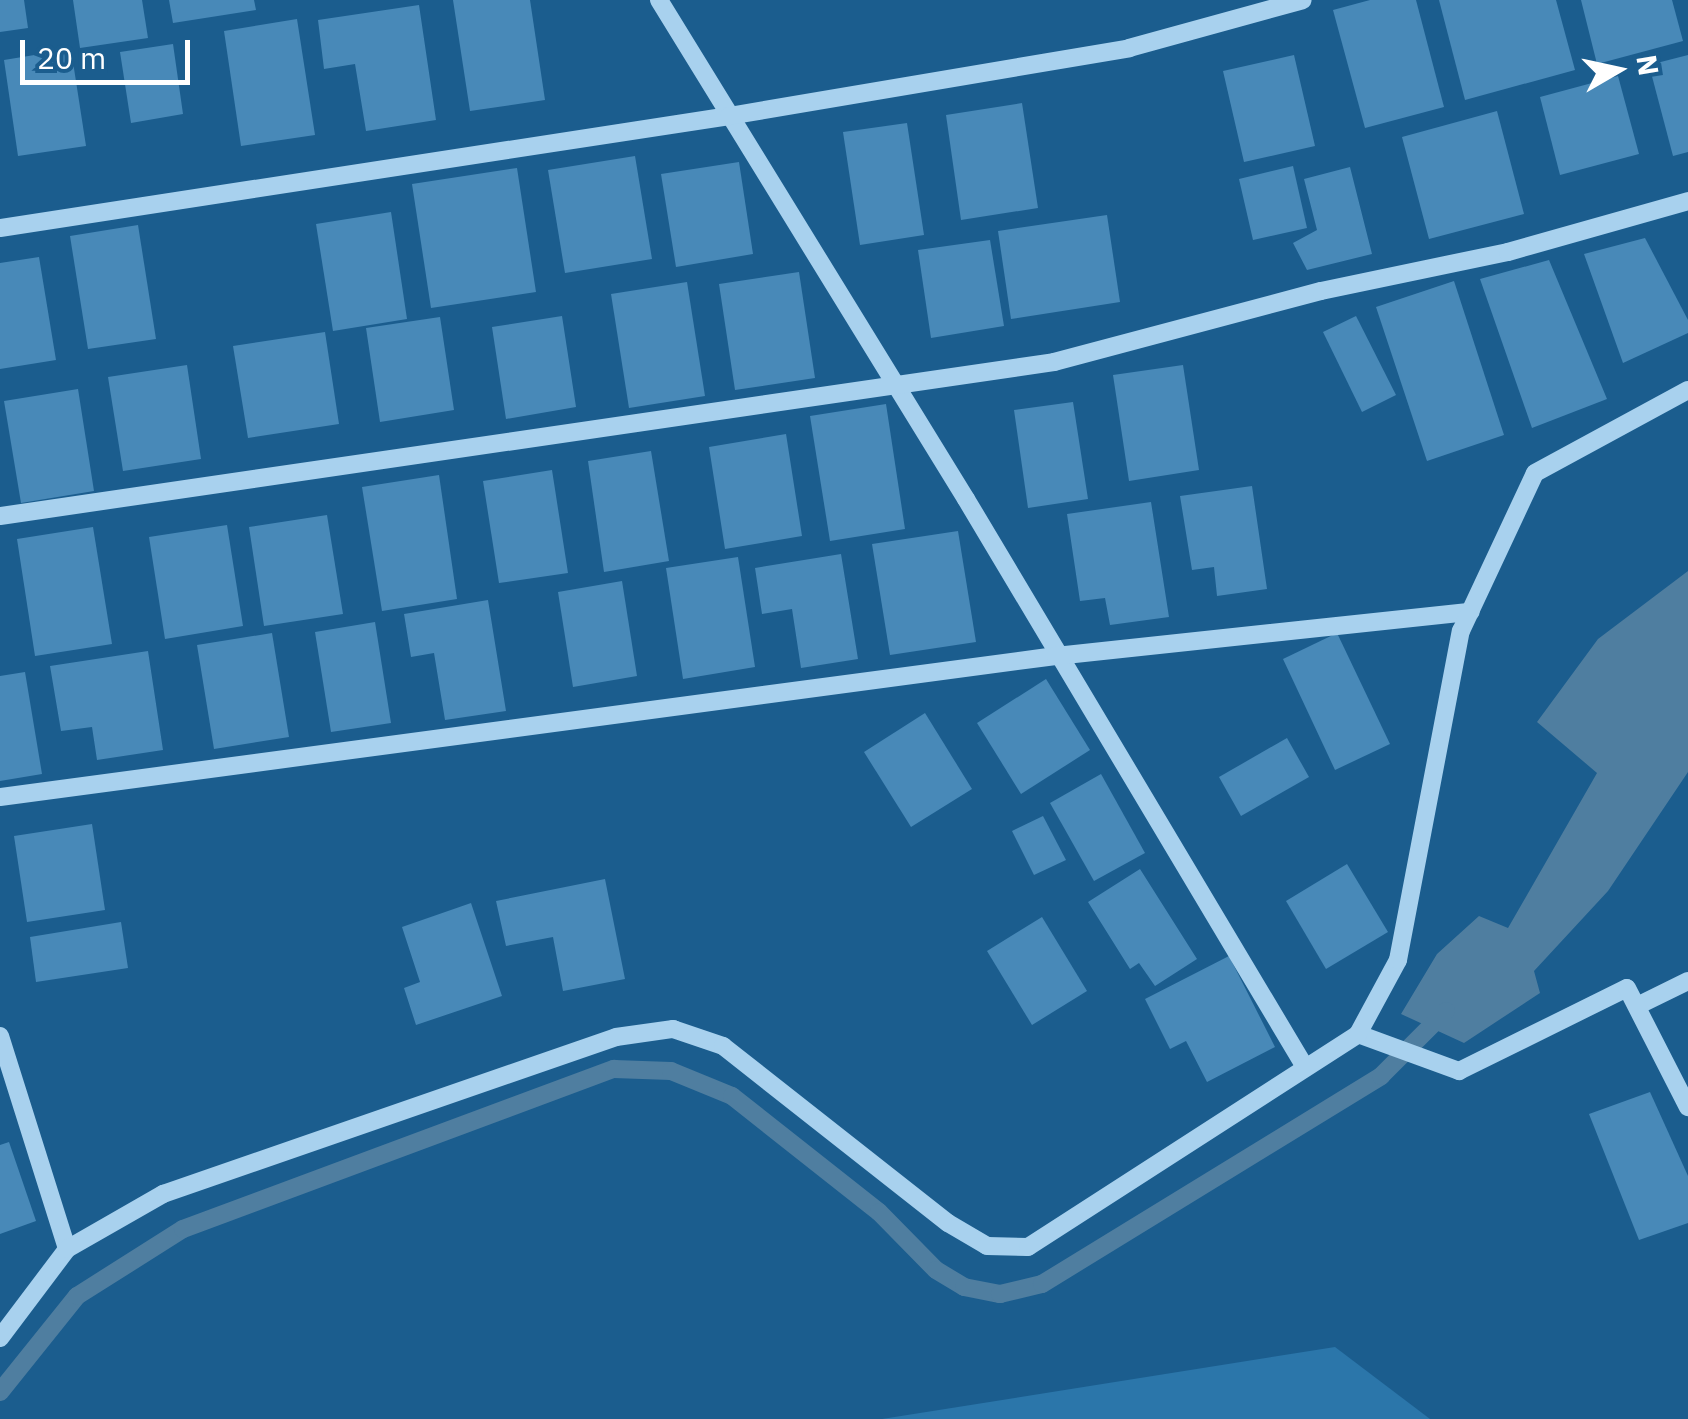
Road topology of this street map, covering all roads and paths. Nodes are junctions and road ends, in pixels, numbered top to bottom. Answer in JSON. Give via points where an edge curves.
{"nodes":[{"id":1,"x":660,"y":0,"type":"edge"},
{"id":2,"x":1304,"y":0,"type":"edge"},
{"id":3,"x":730,"y":116,"type":"junction"},
{"id":4,"x":1688,"y":201,"type":"edge"},
{"id":5,"x":0,"y":228,"type":"edge"},
{"id":6,"x":892,"y":383,"type":"junction"},
{"id":7,"x":1688,"y":390,"type":"edge"},
{"id":8,"x":0,"y":516,"type":"edge"},
{"id":9,"x":1471,"y":612,"type":"junction"},
{"id":10,"x":1056,"y":656,"type":"junction"},
{"id":11,"x":0,"y":796,"type":"edge"},
{"id":12,"x":1688,"y":982,"type":"edge"},
{"id":13,"x":1636,"y":1006,"type":"junction"},
{"id":14,"x":0,"y":1036,"type":"edge"},
{"id":15,"x":1366,"y":1037,"type":"junction"},
{"id":16,"x":1305,"y":1067,"type":"junction"},
{"id":17,"x":1688,"y":1106,"type":"edge"},
{"id":18,"x":67,"y":1249,"type":"junction"},
{"id":19,"x":0,"y":1338,"type":"edge"}],
"edges":[{"from":1,"to":3,"type":"street"},
{"from":2,"to":3,"type":"street","via":[[1128,48]]},
{"from":3,"to":5,"type":"street"},
{"from":3,"to":6,"type":"street"},
{"from":4,"to":6,"type":"street","via":[[1508,252],[1321,291],[1054,362]]},
{"from":6,"to":8,"type":"street"},
{"from":6,"to":10,"type":"street"},
{"from":7,"to":9,"type":"street","via":[[1535,472]]},
{"from":9,"to":10,"type":"street"},
{"from":9,"to":15,"type":"street","via":[[1461,632],[1398,960]]},
{"from":10,"to":11,"type":"street"},
{"from":10,"to":16,"type":"street"},
{"from":12,"to":13,"type":"street"},
{"from":13,"to":15,"type":"street","via":[[1627,988],[1459,1071]]},
{"from":13,"to":17,"type":"street"},
{"from":14,"to":18,"type":"street"},
{"from":15,"to":16,"type":"street"},
{"from":16,"to":18,"type":"street","via":[[1028,1247],[987,1246],[948,1223],[724,1046],[673,1029],[616,1037],[181,1188]]},
{"from":18,"to":19,"type":"street"}]}
